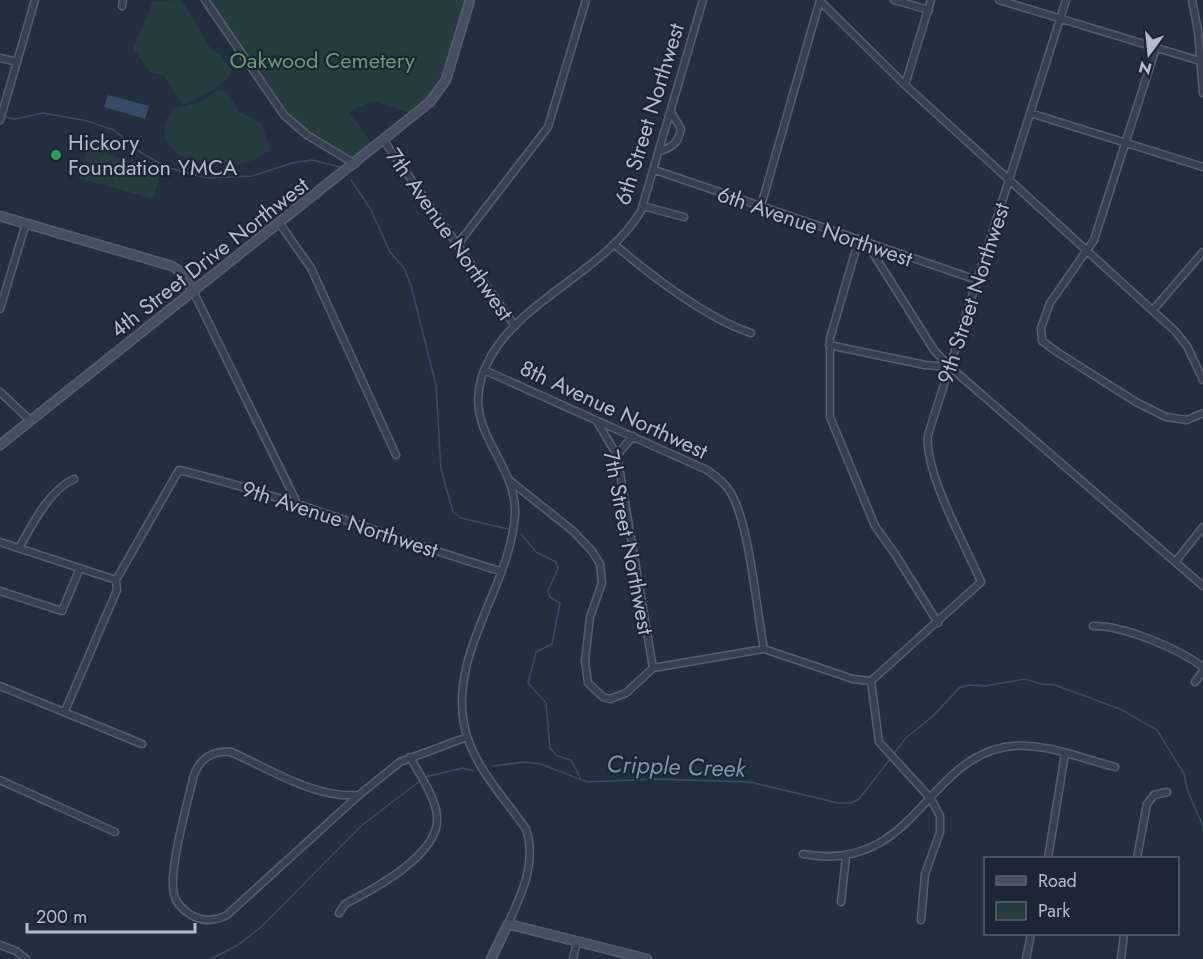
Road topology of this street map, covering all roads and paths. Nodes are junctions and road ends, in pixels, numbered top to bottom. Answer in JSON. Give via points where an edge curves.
{"nodes":[{"id":1,"x":35,"y":0,"type":"edge"},
{"id":2,"x":205,"y":0,"type":"edge"},
{"id":3,"x":470,"y":0,"type":"edge"},
{"id":4,"x":586,"y":0,"type":"edge"},
{"id":5,"x":703,"y":0,"type":"edge"},
{"id":6,"x":820,"y":0,"type":"edge"},
{"id":7,"x":894,"y":0,"type":"edge"},
{"id":8,"x":932,"y":0,"type":"edge"},
{"id":9,"x":999,"y":0,"type":"edge"},
{"id":10,"x":1066,"y":0,"type":"edge"},
{"id":11,"x":1192,"y":0,"type":"edge"},
{"id":12,"x":928,"y":10,"type":"junction"},
{"id":13,"x":1061,"y":18,"type":"junction"},
{"id":14,"x":1156,"y":48,"type":"junction"},
{"id":15,"x":0,"y":58,"type":"edge"},
{"id":16,"x":1200,"y":61,"type":"junction"},
{"id":17,"x":17,"y":62,"type":"junction"},
{"id":18,"x":905,"y":85,"type":"junction"},
{"id":19,"x":1203,"y":93,"type":"edge"},
{"id":20,"x":671,"y":112,"type":"junction"},
{"id":21,"x":1030,"y":113,"type":"junction"},
{"id":22,"x":0,"y":120,"type":"edge"},
{"id":23,"x":384,"y":141,"type":"junction"},
{"id":24,"x":1125,"y":142,"type":"junction"},
{"id":25,"x":660,"y":151,"type":"junction"},
{"id":26,"x":356,"y":164,"type":"junction"},
{"id":27,"x":1203,"y":167,"type":"edge"},
{"id":28,"x":655,"y":170,"type":"junction"},
{"id":29,"x":1009,"y":178,"type":"junction"},
{"id":30,"x":643,"y":206,"type":"junction"},
{"id":31,"x":762,"y":206,"type":"junction"},
{"id":32,"x":0,"y":216,"type":"edge"},
{"id":33,"x":684,"y":217,"type":"dead end"},
{"id":34,"x":26,"y":224,"type":"junction"},
{"id":35,"x":280,"y":224,"type":"junction"},
{"id":36,"x":859,"y":239,"type":"junction"},
{"id":37,"x":458,"y":244,"type":"junction"},
{"id":38,"x":614,"y":244,"type":"junction"},
{"id":39,"x":1088,"y":251,"type":"junction"},
{"id":40,"x":1203,"y":252,"type":"edge"},
{"id":41,"x":977,"y":280,"type":"junction"},
{"id":42,"x":194,"y":293,"type":"junction"},
{"id":43,"x":0,"y":309,"type":"edge"},
{"id":44,"x":1153,"y":310,"type":"junction"},
{"id":45,"x":515,"y":326,"type":"junction"},
{"id":46,"x":751,"y":333,"type":"dead end"},
{"id":47,"x":829,"y":345,"type":"junction"},
{"id":48,"x":950,"y":367,"type":"junction"},
{"id":49,"x":484,"y":370,"type":"junction"},
{"id":50,"x":1203,"y":380,"type":"edge"},
{"id":51,"x":0,"y":392,"type":"edge"},
{"id":52,"x":1203,"y":413,"type":"edge"},
{"id":53,"x":596,"y":420,"type":"junction"},
{"id":54,"x":31,"y":421,"type":"junction"},
{"id":55,"x":633,"y":436,"type":"junction"},
{"id":56,"x":0,"y":445,"type":"edge"},
{"id":57,"x":396,"y":455,"type":"dead end"},
{"id":58,"x":616,"y":455,"type":"junction"},
{"id":59,"x":74,"y":479,"type":"dead end"},
{"id":60,"x":509,"y":480,"type":"junction"},
{"id":61,"x":297,"y":504,"type":"junction"},
{"id":62,"x":1203,"y":527,"type":"edge"},
{"id":63,"x":0,"y":542,"type":"edge"},
{"id":64,"x":19,"y":548,"type":"junction"},
{"id":65,"x":1176,"y":561,"type":"junction"},
{"id":66,"x":80,"y":568,"type":"junction"},
{"id":67,"x":500,"y":571,"type":"junction"},
{"id":68,"x":116,"y":580,"type":"junction"},
{"id":69,"x":1203,"y":586,"type":"edge"},
{"id":70,"x":0,"y":591,"type":"edge"},
{"id":71,"x":938,"y":623,"type":"junction"},
{"id":72,"x":1093,"y":626,"type":"dead end"},
{"id":73,"x":764,"y":649,"type":"junction"},
{"id":74,"x":653,"y":668,"type":"junction"},
{"id":75,"x":1203,"y":669,"type":"edge"},
{"id":76,"x":871,"y":681,"type":"junction"},
{"id":77,"x":1195,"y":682,"type":"dead end"},
{"id":78,"x":0,"y":686,"type":"edge"},
{"id":79,"x":65,"y":711,"type":"junction"},
{"id":80,"x":467,"y":737,"type":"junction"},
{"id":81,"x":142,"y":744,"type":"dead end"},
{"id":82,"x":1065,"y":754,"type":"junction"},
{"id":83,"x":410,"y":757,"type":"junction"},
{"id":84,"x":1116,"y":767,"type":"dead end"},
{"id":85,"x":0,"y":780,"type":"edge"},
{"id":86,"x":1167,"y":792,"type":"dead end"},
{"id":87,"x":359,"y":795,"type":"junction"},
{"id":88,"x":930,"y":798,"type":"junction"},
{"id":89,"x":115,"y":832,"type":"dead end"},
{"id":90,"x":803,"y":854,"type":"dead end"},
{"id":91,"x":846,"y":857,"type":"junction"},
{"id":92,"x":1048,"y":857,"type":"edge"},
{"id":93,"x":1137,"y":857,"type":"edge"},
{"id":94,"x":841,"y":902,"type":"dead end"},
{"id":95,"x":339,"y":913,"type":"dead end"},
{"id":96,"x":921,"y":920,"type":"dead end"},
{"id":97,"x":508,"y":924,"type":"junction"},
{"id":98,"x":1031,"y":935,"type":"edge"},
{"id":99,"x":1124,"y":935,"type":"edge"},
{"id":100,"x":577,"y":942,"type":"junction"},
{"id":101,"x":0,"y":945,"type":"edge"},
{"id":102,"x":26,"y":959,"type":"edge"},
{"id":103,"x":491,"y":959,"type":"edge"},
{"id":104,"x":573,"y":959,"type":"edge"},
{"id":105,"x":647,"y":959,"type":"edge"},
{"id":106,"x":1026,"y":959,"type":"edge"},
{"id":107,"x":1121,"y":959,"type":"edge"}],
"edges":[{"from":1,"to":17,"type":"street"},
{"from":2,"to":26,"type":"street","via":[[284,115],[322,145]]},
{"from":3,"to":23,"type":"main road","name":"4th Street Drive Northwest","via":[[446,80],[438,94]]},
{"from":4,"to":37,"type":"street","via":[[548,127]]},
{"from":5,"to":20,"type":"street","name":"6th Street Northwest"},
{"from":6,"to":18,"type":"street"},
{"from":6,"to":31,"type":"street"},
{"from":7,"to":12,"type":"street"},
{"from":8,"to":12,"type":"street"},
{"from":9,"to":13,"type":"street"},
{"from":10,"to":13,"type":"street","name":"9th Street Northwest"},
{"from":11,"to":16,"type":"street"},
{"from":12,"to":18,"type":"street"},
{"from":13,"to":14,"type":"street"},
{"from":13,"to":21,"type":"street","name":"9th Street Northwest"},
{"from":14,"to":16,"type":"street"},
{"from":14,"to":24,"type":"street"},
{"from":15,"to":17,"type":"street"},
{"from":16,"to":19,"type":"street"},
{"from":17,"to":22,"type":"street"},
{"from":18,"to":29,"type":"street"},
{"from":20,"to":25,"type":"street","name":"6th Street Northwest"},
{"from":20,"to":25,"type":"street","via":[[681,129],[679,138],[671,148]]},
{"from":21,"to":24,"type":"street"},
{"from":21,"to":29,"type":"street","name":"9th Street Northwest"},
{"from":23,"to":26,"type":"main road","name":"4th Street Drive Northwest"},
{"from":23,"to":37,"type":"street","name":"7th Avenue Northwest"},
{"from":24,"to":27,"type":"street"},
{"from":24,"to":39,"type":"street"},
{"from":25,"to":28,"type":"street","name":"6th Street Northwest"},
{"from":26,"to":35,"type":"main road","name":"4th Street Drive Northwest"},
{"from":28,"to":30,"type":"street","name":"6th Street Northwest"},
{"from":28,"to":31,"type":"street","name":"6th Avenue Northwest"},
{"from":29,"to":39,"type":"street"},
{"from":29,"to":41,"type":"street","name":"9th Street Northwest"},
{"from":30,"to":33,"type":"street"},
{"from":30,"to":38,"type":"street","name":"6th Street Northwest","via":[[630,228]]},
{"from":31,"to":36,"type":"street","name":"6th Avenue Northwest"},
{"from":32,"to":34,"type":"main road"},
{"from":34,"to":42,"type":"main road","via":[[172,266],[181,272]]},
{"from":34,"to":43,"type":"street"},
{"from":35,"to":42,"type":"main road","name":"4th Street Drive Northwest"},
{"from":35,"to":57,"type":"street","via":[[311,268]]},
{"from":36,"to":41,"type":"street","name":"6th Avenue Northwest"},
{"from":36,"to":47,"type":"street"},
{"from":36,"to":48,"type":"street","via":[[871,250],[934,350]]},
{"from":37,"to":45,"type":"street","name":"7th Avenue Northwest"},
{"from":38,"to":45,"type":"street","name":"6th Street Northwest"},
{"from":38,"to":46,"type":"street","via":[[663,283]]},
{"from":39,"to":44,"type":"street"},
{"from":39,"to":52,"type":"street","via":[[1050,303],[1041,328],[1042,341],[1160,415],[1187,420]]},
{"from":40,"to":44,"type":"street"},
{"from":41,"to":48,"type":"street","name":"9th Street Northwest"},
{"from":42,"to":54,"type":"main road","name":"4th Street Drive Northwest"},
{"from":42,"to":61,"type":"street"},
{"from":44,"to":50,"type":"street","via":[[1181,337]]},
{"from":45,"to":49,"type":"street","name":"6th Street Northwest","via":[[497,346]]},
{"from":47,"to":48,"type":"street"},
{"from":47,"to":71,"type":"street","via":[[830,413],[838,441],[875,526]]},
{"from":48,"to":65,"type":"street"},
{"from":48,"to":71,"type":"street","name":"9th Street Northwest","via":[[928,435],[928,452],[981,582]]},
{"from":49,"to":53,"type":"street","name":"8th Avenue Northwest"},
{"from":49,"to":60,"type":"street","name":"6th Street Northwest","via":[[479,397],[481,421]]},
{"from":51,"to":54,"type":"street"},
{"from":53,"to":55,"type":"street","name":"8th Avenue Northwest"},
{"from":53,"to":58,"type":"street","name":"7th Street Northwest"},
{"from":54,"to":56,"type":"main road","name":"4th Street Drive Northwest"},
{"from":55,"to":58,"type":"street"},
{"from":55,"to":73,"type":"street","name":"8th Avenue Northwest","via":[[707,471],[733,497],[743,526]]},
{"from":58,"to":74,"type":"street","name":"7th Street Northwest"},
{"from":59,"to":64,"type":"street","via":[[55,494]]},
{"from":60,"to":67,"type":"street","name":"6th Street Northwest","via":[[514,518]]},
{"from":60,"to":74,"type":"street","via":[[566,524],[597,557],[602,569],[602,583],[588,628],[586,676],[592,689],[610,699],[635,687]]},
{"from":61,"to":67,"type":"street","name":"9th Avenue Northwest"},
{"from":61,"to":68,"type":"street","name":"9th Avenue Northwest","via":[[179,470]]},
{"from":62,"to":65,"type":"street"},
{"from":63,"to":64,"type":"street"},
{"from":64,"to":66,"type":"street"},
{"from":65,"to":69,"type":"street"},
{"from":66,"to":68,"type":"street"},
{"from":66,"to":70,"type":"street","via":[[62,611]]},
{"from":67,"to":80,"type":"street","name":"6th Street Northwest","via":[[464,676],[462,705]]},
{"from":68,"to":79,"type":"street","via":[[117,590]]},
{"from":71,"to":76,"type":"street"},
{"from":72,"to":75,"type":"street","via":[[1128,633],[1178,653]]},
{"from":73,"to":74,"type":"street"},
{"from":73,"to":76,"type":"street","via":[[853,680]]},
{"from":75,"to":77,"type":"street"},
{"from":76,"to":88,"type":"street","via":[[879,742]]},
{"from":78,"to":79,"type":"street"},
{"from":79,"to":81,"type":"street"},
{"from":80,"to":83,"type":"street"},
{"from":80,"to":97,"type":"street","name":"6th Street Northwest","via":[[476,757],[526,829],[530,842],[528,873]]},
{"from":82,"to":84,"type":"street"},
{"from":82,"to":88,"type":"street","via":[[1023,746],[994,750],[966,766]]},
{"from":82,"to":92,"type":"street"},
{"from":83,"to":87,"type":"street"},
{"from":83,"to":95,"type":"street","via":[[436,809],[434,836],[418,857],[345,904]]},
{"from":85,"to":89,"type":"street"},
{"from":86,"to":93,"type":"street","via":[[1154,795],[1147,804]]},
{"from":87,"to":87,"type":"street","via":[[227,915],[204,920],[184,910],[176,900],[173,878],[194,775],[208,756],[231,752],[327,794]]},
{"from":88,"to":91,"type":"street","via":[[886,839]]},
{"from":88,"to":96,"type":"street","via":[[941,826],[925,874]]},
{"from":90,"to":91,"type":"street"},
{"from":91,"to":94,"type":"street"},
{"from":97,"to":100,"type":"main road"},
{"from":97,"to":103,"type":"main road","name":"6th Street Northwest"},
{"from":98,"to":106,"type":"street"},
{"from":99,"to":107,"type":"street"},
{"from":100,"to":104,"type":"street"},
{"from":100,"to":105,"type":"main road"},
{"from":101,"to":102,"type":"street"}]}
